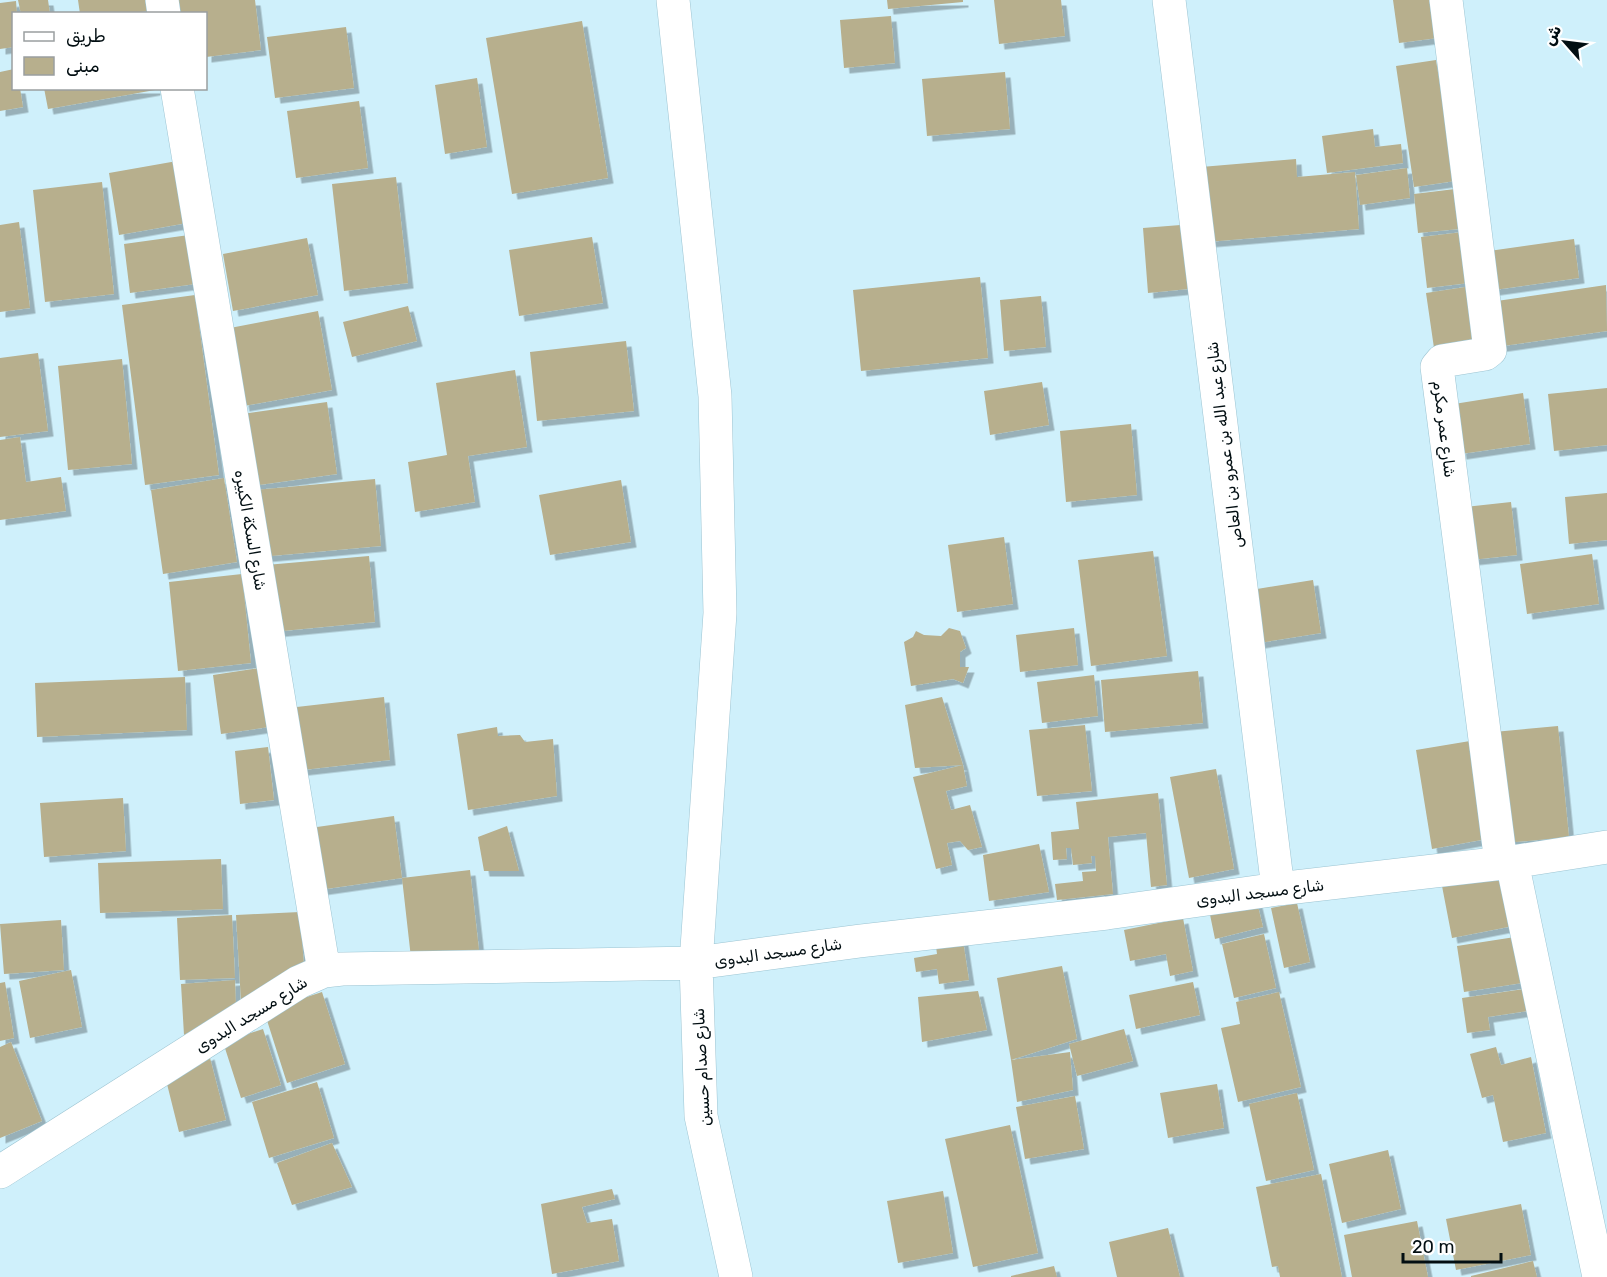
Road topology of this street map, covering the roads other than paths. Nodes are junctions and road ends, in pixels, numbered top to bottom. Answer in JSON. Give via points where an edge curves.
{"nodes":[{"id":1,"x":673,"y":0,"type":"edge"},
{"id":2,"x":1169,"y":0,"type":"edge"},
{"id":3,"x":1446,"y":0,"type":"edge"},
{"id":4,"x":177,"y":90,"type":"edge"},
{"id":5,"x":1607,"y":847,"type":"edge"},
{"id":6,"x":1506,"y":863,"type":"junction"},
{"id":7,"x":1278,"y":889,"type":"junction"},
{"id":8,"x":696,"y":963,"type":"junction"},
{"id":9,"x":324,"y":971,"type":"junction"},
{"id":10,"x":0,"y":1172,"type":"edge"},
{"id":11,"x":736,"y":1277,"type":"edge"},
{"id":12,"x":1599,"y":1277,"type":"edge"}],
"edges":[{"from":1,"to":8,"type":"street","name":"شارع صدام حسين","via":[[715,408],[720,613]]},
{"from":2,"to":7,"type":"street","name":"شارع عبد الله بن عمرو بن العاص"},
{"from":3,"to":6,"type":"street","name":"شارع عمر مكرم","via":[[1490,350],[1442,361],[1437,367]]},
{"from":4,"to":9,"type":"street","name":"شارع السكة الكبيره"},
{"from":5,"to":6,"type":"street","name":"شارع مسجد البدوى"},
{"from":6,"to":7,"type":"street","name":"شارع مسجد البدوى"},
{"from":6,"to":12,"type":"street"},
{"from":7,"to":8,"type":"street","name":"شارع مسجد البدوى"},
{"from":8,"to":9,"type":"street","name":"شارع مسجد البدوى"},
{"from":8,"to":11,"type":"street","name":"شارع صدام حسين","via":[[701,1116]]},
{"from":9,"to":10,"type":"street","name":"شارع مسجد البدوى","via":[[300,982]]}]}
